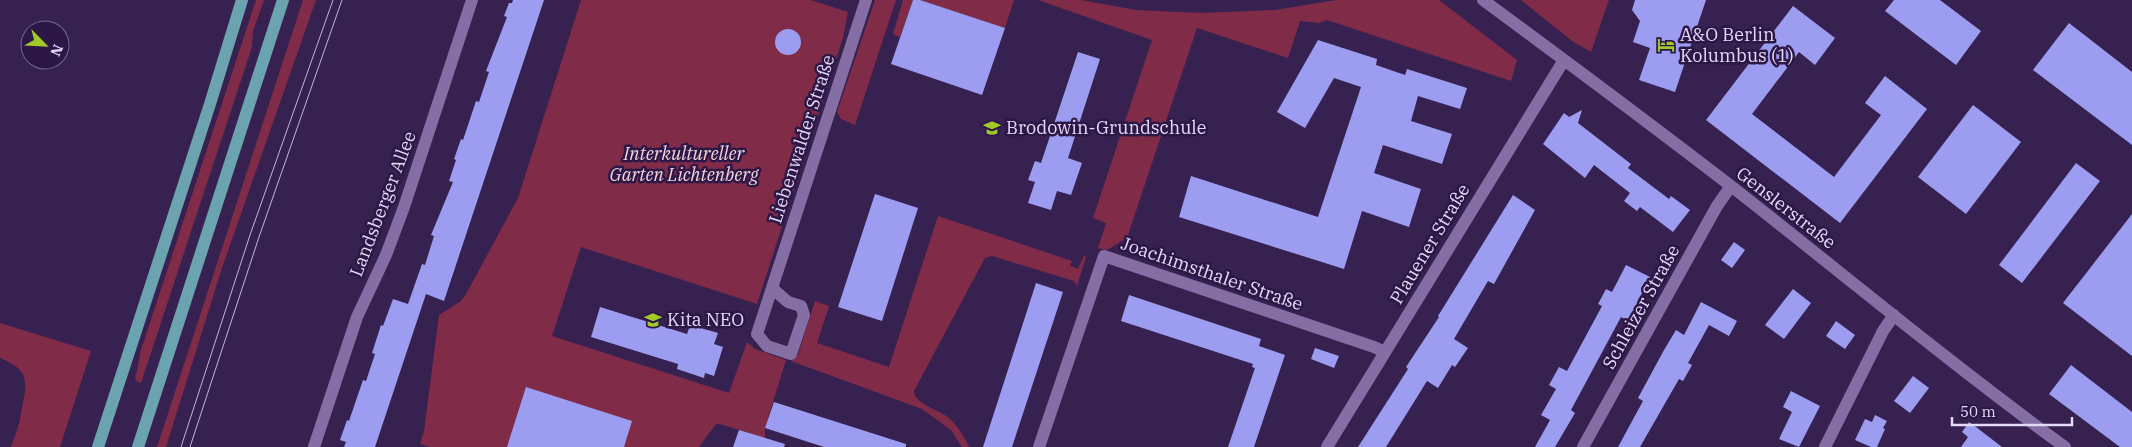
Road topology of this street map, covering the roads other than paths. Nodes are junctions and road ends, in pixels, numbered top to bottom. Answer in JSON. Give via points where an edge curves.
{"nodes":[{"id":1,"x":242,"y":0,"type":"edge"},
{"id":2,"x":283,"y":0,"type":"edge"},
{"id":3,"x":472,"y":0,"type":"edge"},
{"id":4,"x":866,"y":0,"type":"edge"},
{"id":5,"x":1483,"y":0,"type":"edge"},
{"id":6,"x":1564,"y":60,"type":"junction"},
{"id":7,"x":1731,"y":186,"type":"junction"},
{"id":8,"x":772,"y":288,"type":"junction"},
{"id":9,"x":1894,"y":316,"type":"junction"},
{"id":10,"x":1385,"y":352,"type":"junction"},
{"id":11,"x":2062,"y":446,"type":"edge"},
{"id":12,"x":98,"y":447,"type":"edge"},
{"id":13,"x":138,"y":447,"type":"edge"},
{"id":14,"x":314,"y":447,"type":"edge"},
{"id":15,"x":1039,"y":447,"type":"edge"},
{"id":16,"x":1327,"y":447,"type":"edge"},
{"id":17,"x":1583,"y":447,"type":"edge"},
{"id":18,"x":1825,"y":447,"type":"edge"}],
"edges":[{"from":1,"to":12,"type":"main road"},
{"from":2,"to":13,"type":"main road"},
{"from":3,"to":14,"type":"street","name":"Landsberger Allee","via":[[404,207],[386,255],[356,317]]},
{"from":4,"to":8,"type":"street","name":"Liebenwalder Straße"},
{"from":5,"to":6,"type":"street","name":"Genslerstraße"},
{"from":6,"to":7,"type":"street","name":"Genslerstraße"},
{"from":6,"to":10,"type":"street","name":"Plauener Straße"},
{"from":7,"to":9,"type":"street","name":"Genslerstraße"},
{"from":7,"to":17,"type":"street","name":"Schleizer Straße"},
{"from":8,"to":8,"type":"street","name":"Liebenwalder Straße","via":[[804,310],[791,354],[768,346],[757,334]]},
{"from":9,"to":11,"type":"street","name":"Genslerstraße"},
{"from":9,"to":18,"type":"street","via":[[1883,331]]},
{"from":10,"to":15,"type":"street","name":"Joachimsthaler Straße","via":[[1104,256]]},
{"from":10,"to":16,"type":"street","name":"Plauener Straße"}]}
